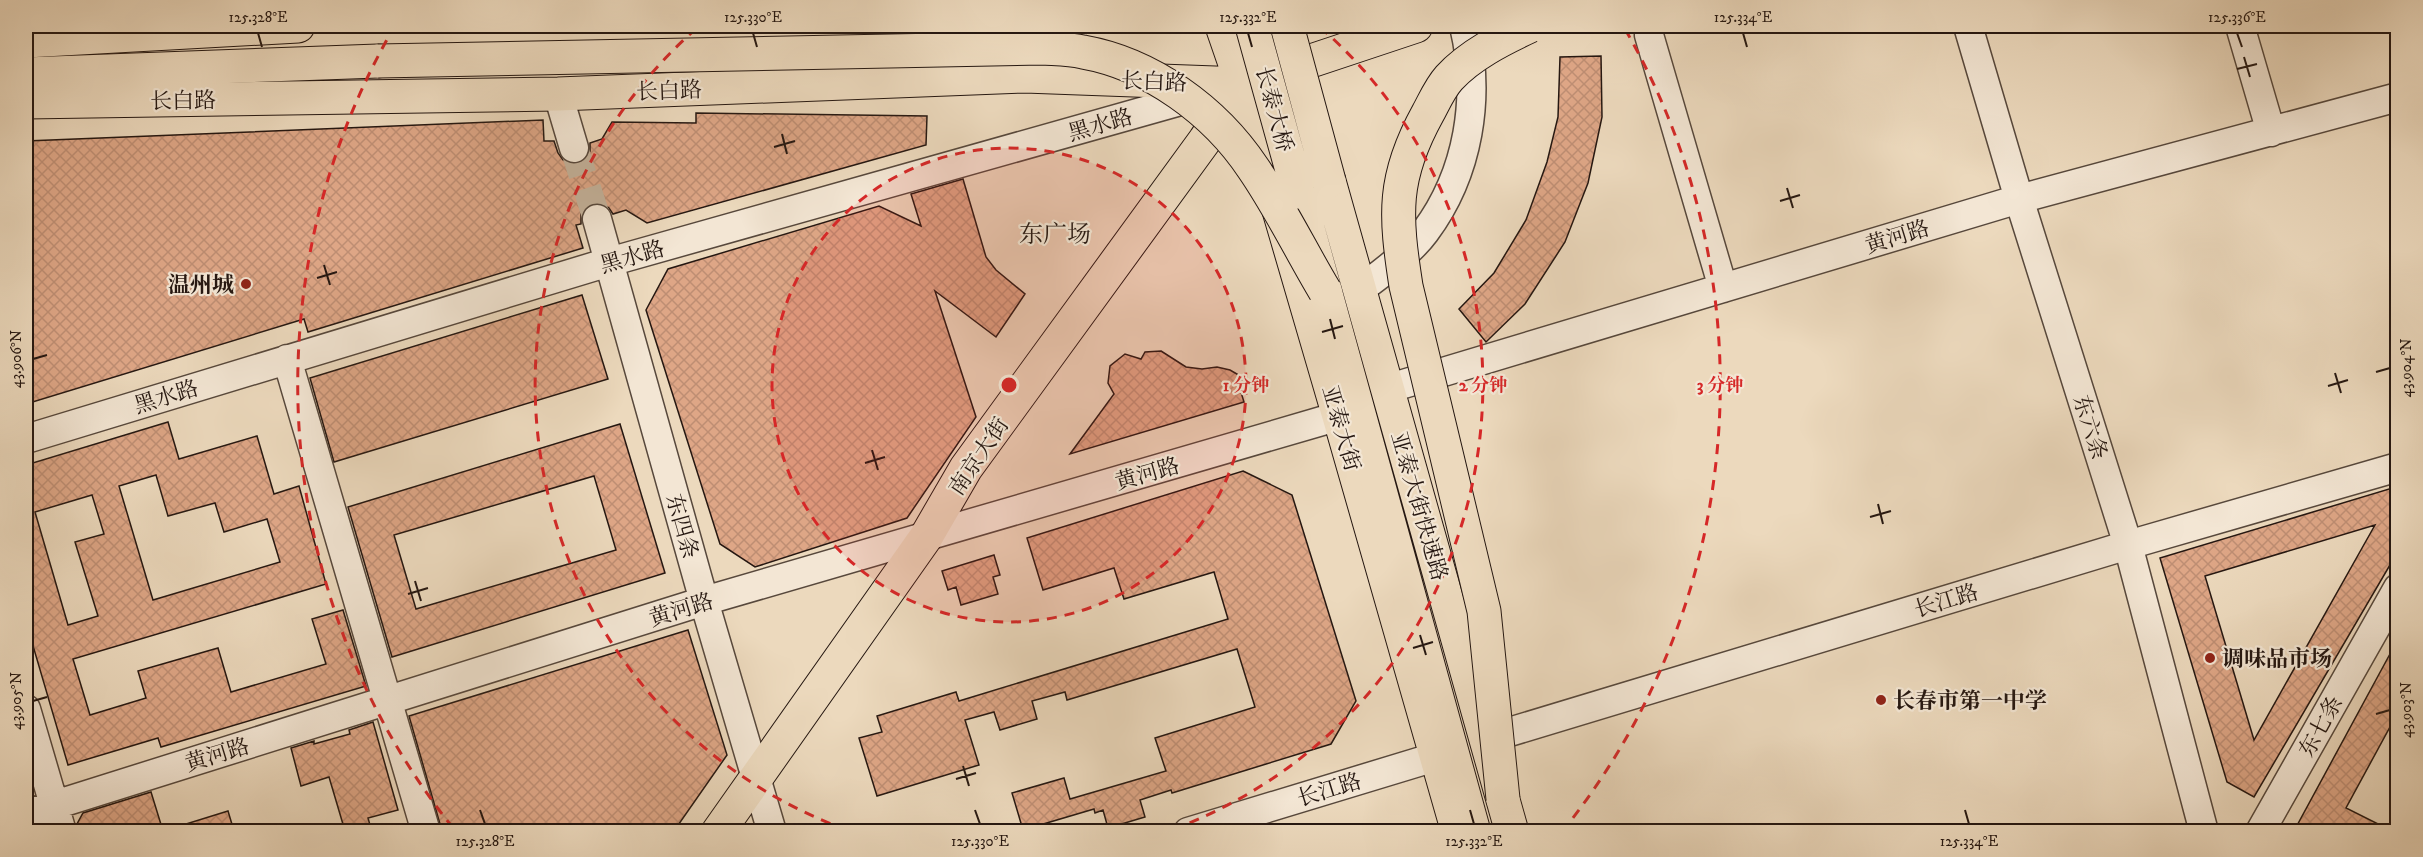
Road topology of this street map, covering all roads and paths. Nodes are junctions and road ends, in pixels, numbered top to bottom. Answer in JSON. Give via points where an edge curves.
{"nodes":[{"id":1,"x":298,"y":26,"type":"edge"},
{"id":2,"x":1222,"y":26,"type":"edge"},
{"id":3,"x":1252,"y":26,"type":"edge"},
{"id":4,"x":1287,"y":26,"type":"edge"},
{"id":5,"x":1297,"y":26,"type":"edge"},
{"id":6,"x":1416,"y":26,"type":"edge"},
{"id":7,"x":1464,"y":26,"type":"edge"},
{"id":8,"x":1530,"y":26,"type":"edge"},
{"id":9,"x":1968,"y":26,"type":"edge"},
{"id":10,"x":2240,"y":26,"type":"edge"},
{"id":11,"x":1649,"y":35,"type":"dead end"},
{"id":12,"x":26,"y":41,"type":"edge"},
{"id":13,"x":1308,"y":60,"type":"junction"},
{"id":14,"x":26,"y":74,"type":"edge"},
{"id":15,"x":1242,"y":84,"type":"junction"},
{"id":16,"x":558,"y":94,"type":"junction"},
{"id":17,"x":2397,"y":97,"type":"edge"},
{"id":18,"x":26,"y":102,"type":"edge"},
{"id":19,"x":2271,"y":132,"type":"junction"},
{"id":20,"x":574,"y":148,"type":"tunnel mouth"},
{"id":21,"x":1329,"y":181,"type":"joint"},
{"id":22,"x":1298,"y":192,"type":"joint"},
{"id":23,"x":2019,"y":199,"type":"junction"},
{"id":24,"x":597,"y":219,"type":"tunnel mouth"},
{"id":25,"x":609,"y":262,"type":"junction"},
{"id":26,"x":1371,"y":282,"type":"junction"},
{"id":27,"x":1723,"y":288,"type":"junction"},
{"id":28,"x":1325,"y":291,"type":"junction"},
{"id":29,"x":287,"y":359,"type":"junction"},
{"id":30,"x":1400,"y":385,"type":"junction"},
{"id":31,"x":1339,"y":416,"type":"junction"},
{"id":32,"x":26,"y":439,"type":"edge"},
{"id":33,"x":2397,"y":467,"type":"edge"},
{"id":34,"x":926,"y":537,"type":"junction"},
{"id":35,"x":2128,"y":545,"type":"junction"},
{"id":36,"x":2397,"y":588,"type":"edge"},
{"id":37,"x":704,"y":601,"type":"junction"},
{"id":38,"x":388,"y":702,"type":"junction"},
{"id":39,"x":26,"y":709,"type":"edge"},
{"id":40,"x":1496,"y":736,"type":"junction"},
{"id":41,"x":1435,"y":757,"type":"junction"},
{"id":42,"x":756,"y":778,"type":"junction"},
{"id":43,"x":1503,"y":800,"type":"junction"},
{"id":44,"x":53,"y":804,"type":"junction"},
{"id":45,"x":26,"y":814,"type":"edge"},
{"id":46,"x":62,"y":831,"type":"edge"},
{"id":47,"x":426,"y":831,"type":"edge"},
{"id":48,"x":718,"y":831,"type":"edge"},
{"id":49,"x":772,"y":831,"type":"edge"},
{"id":50,"x":1188,"y":831,"type":"edge"},
{"id":51,"x":1458,"y":831,"type":"edge"},
{"id":52,"x":1474,"y":831,"type":"edge"},
{"id":53,"x":1512,"y":831,"type":"edge"},
{"id":54,"x":1523,"y":831,"type":"edge"},
{"id":55,"x":2204,"y":831,"type":"edge"},
{"id":56,"x":2260,"y":831,"type":"edge"}],
"edges":[{"from":1,"to":12,"type":"main road"},
{"from":2,"to":15,"type":"main road","name":"亚泰大街"},
{"from":3,"to":22,"type":"main road","name":"长泰大桥","bridge":true},
{"from":4,"to":21,"type":"main road","name":"长泰大桥","bridge":true},
{"from":5,"to":13,"type":"main road"},
{"from":6,"to":13,"type":"main road"},
{"from":7,"to":26,"type":"street","via":[[1470,51],[1472,101],[1466,146],[1450,191],[1424,233]]},
{"from":8,"to":43,"type":"main road","bridge":true,"via":[[1497,42],[1449,78],[1418,130],[1403,168],[1397,203],[1406,286],[1484,611]]},
{"from":9,"to":23,"type":"street","name":"东六条"},
{"from":10,"to":19,"type":"street"},
{"from":11,"to":27,"type":"street"},
{"from":13,"to":15,"type":"main road","name":"长白路"},
{"from":13,"to":26,"type":"main road"},
{"from":14,"to":28,"type":"main road","bridge":true,"via":[[378,61],[1030,48],[1084,52],[1144,72],[1202,111],[1253,167]]},
{"from":15,"to":16,"type":"main road","name":"长白路","via":[[1025,76]]},
{"from":15,"to":25,"type":"street","name":"黑水路"},
{"from":15,"to":31,"type":"main road","name":"亚泰大街"},
{"from":15,"to":34,"type":"main road","name":"南京大街","via":[[966,468]]},
{"from":16,"to":18,"type":"main road","name":"长白路"},
{"from":16,"to":20,"type":"street"},
{"from":17,"to":19,"type":"street","name":"黄河路"},
{"from":19,"to":23,"type":"street","name":"黄河路"},
{"from":21,"to":43,"type":"main road","name":"亚泰大街快速路","bridge":true},
{"from":22,"to":28,"type":"main road","name":"亚泰大街快速路","bridge":true},
{"from":23,"to":27,"type":"street","name":"黄河路"},
{"from":23,"to":35,"type":"street","name":"东六条"},
{"from":24,"to":25,"type":"street","name":"东四条"},
{"from":25,"to":29,"type":"street","name":"黑水路"},
{"from":25,"to":37,"type":"street","name":"东四条"},
{"from":26,"to":30,"type":"main road"},
{"from":27,"to":30,"type":"street","name":"黄河路"},
{"from":28,"to":52,"type":"main road","name":"亚泰大街快速路"},
{"from":29,"to":32,"type":"street","name":"黑水路"},
{"from":29,"to":38,"type":"street"},
{"from":30,"to":40,"type":"main road"},
{"from":31,"to":34,"type":"street","name":"黄河路"},
{"from":31,"to":41,"type":"main road","name":"亚泰大街"},
{"from":33,"to":35,"type":"street","name":"长江路"},
{"from":34,"to":37,"type":"street","name":"黄河路"},
{"from":34,"to":42,"type":"main road","name":"南京大街"},
{"from":35,"to":40,"type":"street","name":"长江路"},
{"from":35,"to":55,"type":"street","name":"东六条"},
{"from":36,"to":56,"type":"street","name":"东七条"},
{"from":37,"to":38,"type":"street","name":"黄河路"},
{"from":37,"to":42,"type":"street","name":"东四条"},
{"from":38,"to":44,"type":"street","name":"黄河路"},
{"from":38,"to":47,"type":"street"},
{"from":39,"to":44,"type":"street"},
{"from":40,"to":54,"type":"main road"},
{"from":41,"to":50,"type":"street","name":"长江路"},
{"from":41,"to":51,"type":"main road","name":"亚泰大街"},
{"from":42,"to":48,"type":"main road","name":"南京大街"},
{"from":42,"to":49,"type":"street","name":"东四条"},
{"from":43,"to":53,"type":"main road","name":"亚泰大街快速路"},
{"from":44,"to":45,"type":"street","name":"黄河路"},
{"from":44,"to":46,"type":"street"}]}
